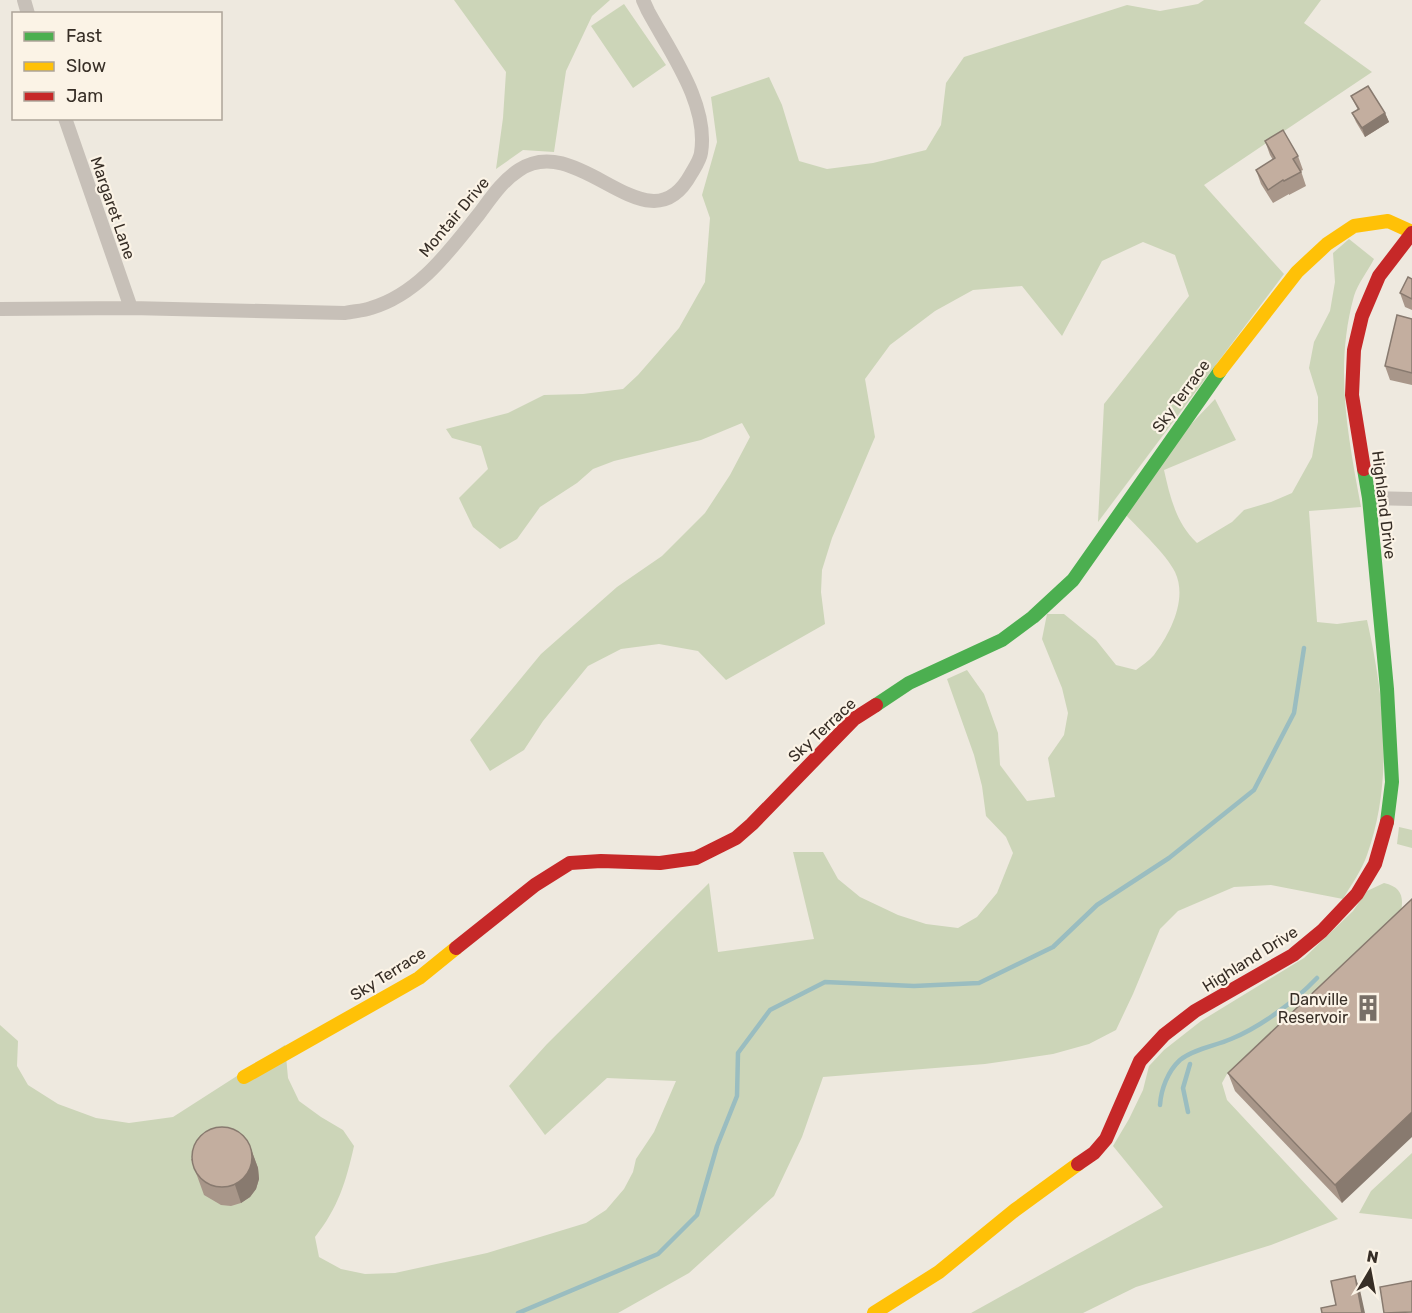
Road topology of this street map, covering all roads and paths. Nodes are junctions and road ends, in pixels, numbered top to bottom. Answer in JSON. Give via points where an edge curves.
{"nodes":[{"id":1,"x":643,"y":0,"type":"edge"},
{"id":2,"x":66,"y":120,"type":"edge"},
{"id":3,"x":1412,"y":233,"type":"edge"},
{"id":4,"x":130,"y":308,"type":"junction"},
{"id":5,"x":0,"y":309,"type":"edge"},
{"id":6,"x":1369,"y":498,"type":"junction"},
{"id":7,"x":1412,"y":499,"type":"edge"},
{"id":8,"x":244,"y":1077,"type":"dead end"},
{"id":9,"x":874,"y":1313,"type":"edge"}],
"edges":[{"from":1,"to":4,"type":"street","name":"Montair Drive","via":[[695,98],[702,134],[701,156],[679,192],[667,199],[650,201],[631,196],[568,164],[552,160],[529,163],[508,178],[438,265],[400,295],[372,308],[345,313]]},
{"from":2,"to":4,"type":"street","name":"Margaret Lane"},
{"from":3,"to":6,"type":"street","name":"Highland Drive","via":[[1379,276],[1362,316],[1354,350],[1352,395]]},
{"from":3,"to":8,"type":"street","name":"Sky Terrace","via":[[1388,221],[1354,226],[1327,244],[1297,272],[1233,352],[1072,580],[1002,640],[909,683],[854,719],[736,838],[696,858],[678,861],[570,863],[535,885],[419,978]]},
{"from":4,"to":5,"type":"street","name":"Montair Drive"},
{"from":6,"to":7,"type":"street"},
{"from":6,"to":9,"type":"street","name":"Highland Drive","via":[[1392,782],[1387,825],[1375,864],[1356,894],[1293,955],[1195,1011],[1164,1035],[1140,1061],[1106,1139],[1094,1153],[939,1272]]}]}
